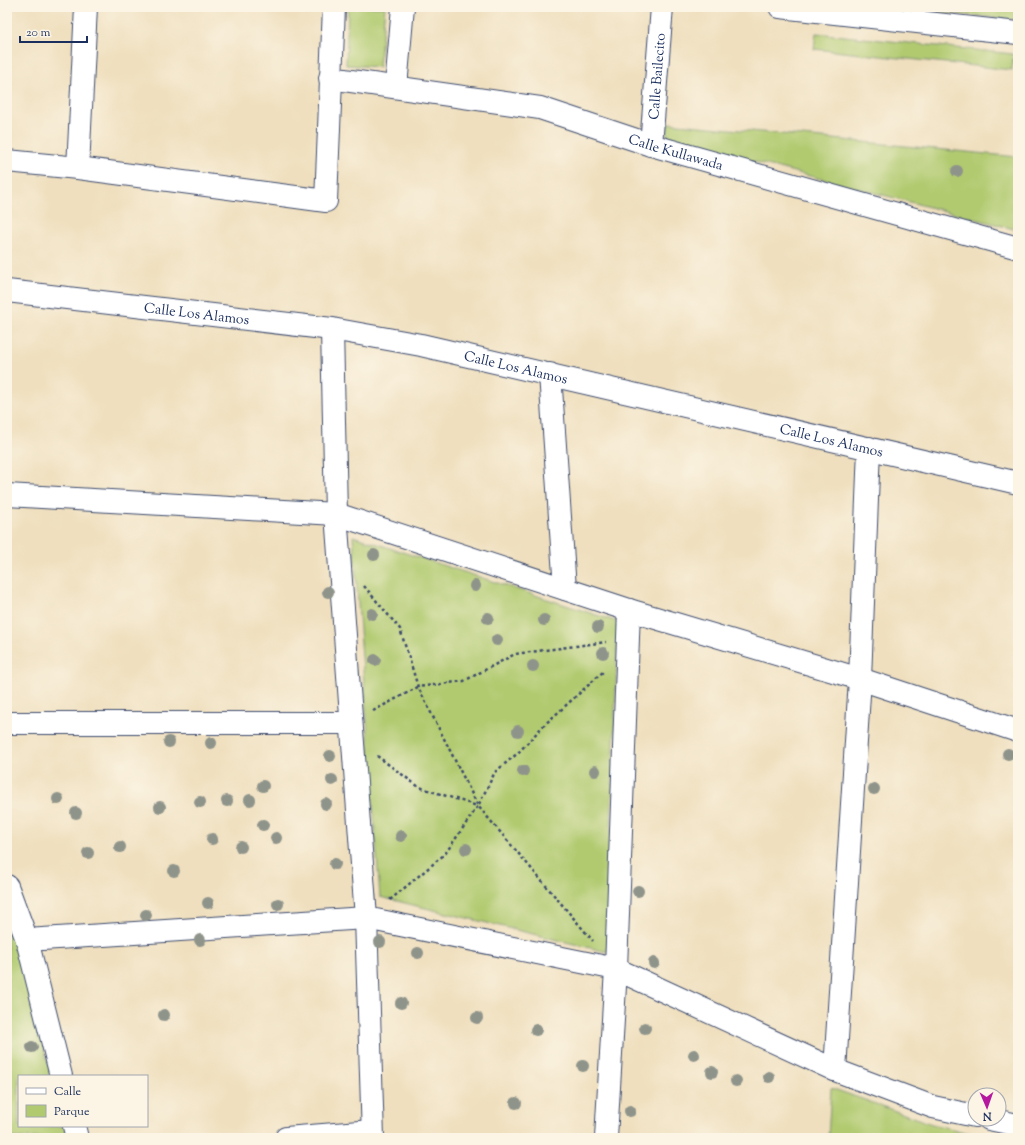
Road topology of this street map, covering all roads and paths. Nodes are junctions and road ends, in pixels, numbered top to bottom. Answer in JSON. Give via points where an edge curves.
{"nodes":[{"id":1,"x":86,"y":7,"type":"edge"},
{"id":2,"x":334,"y":7,"type":"edge"},
{"id":3,"x":403,"y":7,"type":"edge"},
{"id":4,"x":662,"y":7,"type":"edge"},
{"id":5,"x":780,"y":7,"type":"edge"},
{"id":6,"x":1018,"y":33,"type":"edge"},
{"id":7,"x":330,"y":78,"type":"junction"},
{"id":8,"x":396,"y":87,"type":"junction"},
{"id":9,"x":651,"y":145,"type":"junction"},
{"id":10,"x":7,"y":161,"type":"edge"},
{"id":11,"x":78,"y":168,"type":"junction"},
{"id":12,"x":1018,"y":248,"type":"edge"},
{"id":13,"x":7,"y":291,"type":"edge"},
{"id":14,"x":332,"y":329,"type":"junction"},
{"id":15,"x":550,"y":374,"type":"junction"},
{"id":16,"x":869,"y":448,"type":"junction"},
{"id":17,"x":1018,"y":483,"type":"edge"},
{"id":18,"x":7,"y":495,"type":"edge"},
{"id":19,"x":336,"y":514,"type":"junction"},
{"id":20,"x":362,"y":584,"type":"dead end"},
{"id":21,"x":565,"y":589,"type":"junction"},
{"id":22,"x":629,"y":610,"type":"junction"},
{"id":23,"x":628,"y":644,"type":"junction"},
{"id":24,"x":860,"y":679,"type":"junction"},
{"id":25,"x":418,"y":687,"type":"junction"},
{"id":26,"x":7,"y":723,"type":"edge"},
{"id":27,"x":351,"y":730,"type":"junction"},
{"id":28,"x":1018,"y":731,"type":"edge"},
{"id":29,"x":478,"y":806,"type":"junction"},
{"id":30,"x":7,"y":886,"type":"edge"},
{"id":31,"x":366,"y":918,"type":"junction"},
{"id":32,"x":27,"y":940,"type":"junction"},
{"id":33,"x":616,"y":969,"type":"junction"},
{"id":34,"x":835,"y":1070,"type":"junction"},
{"id":35,"x":61,"y":1075,"type":"edge"},
{"id":36,"x":967,"y":1114,"type":"edge"},
{"id":37,"x":1007,"y":1123,"type":"edge"},
{"id":38,"x":1018,"y":1125,"type":"edge"},
{"id":39,"x":74,"y":1127,"type":"edge"},
{"id":40,"x":373,"y":1135,"type":"edge"},
{"id":41,"x":77,"y":1138,"type":"edge"},
{"id":42,"x":286,"y":1138,"type":"edge"},
{"id":43,"x":606,"y":1138,"type":"edge"}],
"edges":[{"from":1,"to":11,"type":"street"},
{"from":2,"to":7,"type":"street"},
{"from":3,"to":8,"type":"street"},
{"from":4,"to":9,"type":"street","name":"Calle Bailecito"},
{"from":5,"to":6,"type":"street"},
{"from":7,"to":8,"type":"street","name":"Calle Kullawada"},
{"from":7,"to":11,"type":"street","via":[[326,201]]},
{"from":8,"to":9,"type":"street","name":"Calle Kullawada","via":[[540,108]]},
{"from":9,"to":12,"type":"street","name":"Calle Kullawada"},
{"from":10,"to":11,"type":"street"},
{"from":13,"to":14,"type":"street","name":"Calle Los Alamos"},
{"from":14,"to":15,"type":"street","name":"Calle Los Alamos","via":[[421,345]]},
{"from":14,"to":19,"type":"street"},
{"from":15,"to":16,"type":"street","name":"Calle Los Alamos"},
{"from":15,"to":21,"type":"street"},
{"from":16,"to":17,"type":"street","name":"Calle Los Alamos"},
{"from":16,"to":24,"type":"street"},
{"from":18,"to":19,"type":"street"},
{"from":19,"to":21,"type":"street"},
{"from":19,"to":27,"type":"street"},
{"from":20,"to":25,"type":"path","via":[[400,629]]},
{"from":21,"to":22,"type":"street"},
{"from":22,"to":23,"type":"street"},
{"from":22,"to":24,"type":"street"},
{"from":23,"to":25,"type":"path","via":[[515,654],[464,681]]},
{"from":23,"to":29,"type":"path","via":[[518,753],[495,772]]},
{"from":23,"to":33,"type":"street"},
{"from":24,"to":28,"type":"street"},
{"from":24,"to":34,"type":"street"},
{"from":25,"to":27,"type":"path"},
{"from":25,"to":29,"type":"path"},
{"from":26,"to":27,"type":"street"},
{"from":27,"to":29,"type":"path","via":[[419,787]]},
{"from":27,"to":31,"type":"street"},
{"from":29,"to":31,"type":"path","via":[[445,854]]},
{"from":29,"to":33,"type":"path"},
{"from":30,"to":32,"type":"street"},
{"from":31,"to":32,"type":"street"},
{"from":31,"to":33,"type":"street"},
{"from":31,"to":40,"type":"street"},
{"from":32,"to":35,"type":"street"},
{"from":33,"to":34,"type":"street"},
{"from":33,"to":43,"type":"street"},
{"from":34,"to":36,"type":"street","via":[[933,1107]]},
{"from":37,"to":38,"type":"street"},
{"from":39,"to":41,"type":"street"},
{"from":40,"to":42,"type":"street"}]}
